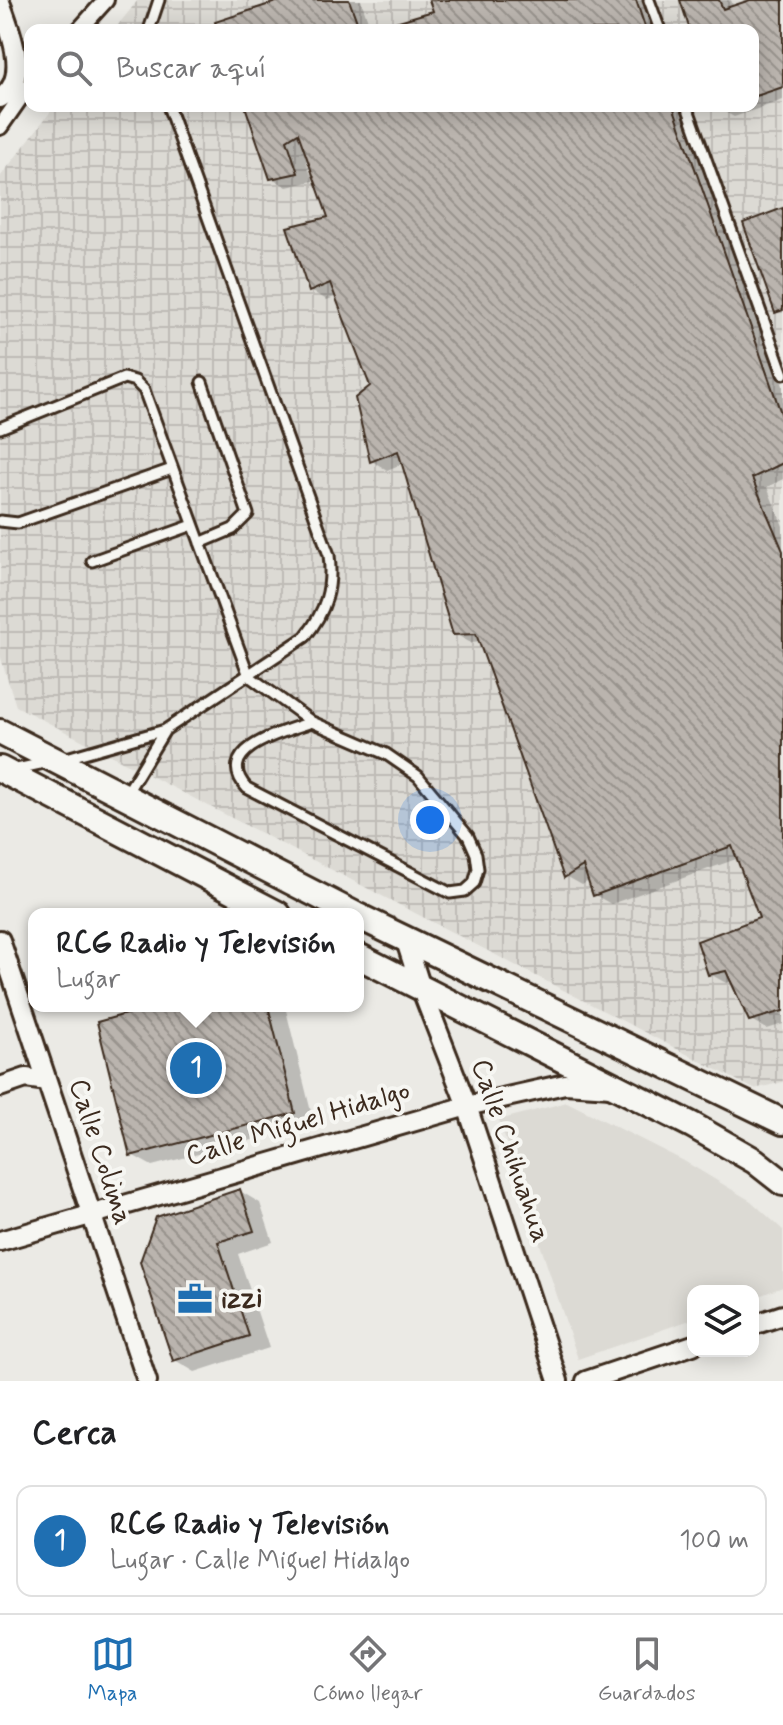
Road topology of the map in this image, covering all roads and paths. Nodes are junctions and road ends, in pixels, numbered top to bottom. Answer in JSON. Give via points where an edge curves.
{"nodes":[{"id":1,"x":106,"y":0,"type":"edge"},
{"id":2,"x":159,"y":0,"type":"edge"},
{"id":3,"x":649,"y":0,"type":"edge"},
{"id":4,"x":0,"y":2,"type":"edge"},
{"id":5,"x":84,"y":24,"type":"edge"},
{"id":6,"x":151,"y":24,"type":"edge"},
{"id":7,"x":658,"y":24,"type":"edge"},
{"id":8,"x":23,"y":80,"type":"edge"},
{"id":9,"x":0,"y":98,"type":"edge"},
{"id":10,"x":170,"y":112,"type":"edge"},
{"id":11,"x":689,"y":112,"type":"edge"},
{"id":12,"x":0,"y":127,"type":"edge"},
{"id":13,"x":783,"y":374,"type":"edge"},
{"id":14,"x":202,"y":382,"type":"dead end"},
{"id":15,"x":0,"y":428,"type":"edge"},
{"id":16,"x":172,"y":469,"type":"junction"},
{"id":17,"x":0,"y":521,"type":"edge"},
{"id":18,"x":193,"y":525,"type":"junction"},
{"id":19,"x":200,"y":543,"type":"junction"},
{"id":20,"x":92,"y":561,"type":"dead end"},
{"id":21,"x":249,"y":676,"type":"junction"},
{"id":22,"x":312,"y":722,"type":"junction"},
{"id":23,"x":165,"y":730,"type":"junction"},
{"id":24,"x":0,"y":732,"type":"edge"},
{"id":25,"x":54,"y":761,"type":"junction"},
{"id":26,"x":2,"y":770,"type":"edge"},
{"id":27,"x":124,"y":796,"type":"junction"},
{"id":28,"x":266,"y":908,"type":"edge"},
{"id":29,"x":342,"y":908,"type":"edge"},
{"id":30,"x":364,"y":919,"type":"edge"},
{"id":31,"x":406,"y":941,"type":"junction"},
{"id":32,"x":1,"y":947,"type":"edge"},
{"id":33,"x":364,"y":959,"type":"edge"},
{"id":34,"x":421,"y":988,"type":"junction"},
{"id":35,"x":690,"y":1078,"type":"junction"},
{"id":36,"x":47,"y":1081,"type":"junction"},
{"id":37,"x":0,"y":1087,"type":"edge"},
{"id":38,"x":615,"y":1087,"type":"junction"},
{"id":39,"x":783,"y":1103,"type":"edge"},
{"id":40,"x":467,"y":1106,"type":"junction"},
{"id":41,"x":757,"y":1109,"type":"junction"},
{"id":42,"x":671,"y":1114,"type":"junction"},
{"id":43,"x":783,"y":1122,"type":"edge"},
{"id":44,"x":783,"y":1183,"type":"edge"},
{"id":45,"x":92,"y":1217,"type":"junction"},
{"id":46,"x":0,"y":1241,"type":"edge"},
{"id":47,"x":783,"y":1315,"type":"edge"},
{"id":48,"x":759,"y":1323,"type":"edge"},
{"id":49,"x":687,"y":1347,"type":"edge"},
{"id":50,"x":147,"y":1381,"type":"edge"},
{"id":51,"x":558,"y":1381,"type":"edge"},
{"id":52,"x":586,"y":1381,"type":"edge"}],
"edges":[{"from":1,"to":5,"type":"street"},
{"from":2,"to":6,"type":"lane"},
{"from":3,"to":7,"type":"lane"},
{"from":4,"to":8,"type":"street"},
{"from":8,"to":9,"type":"street"},
{"from":8,"to":12,"type":"street"},
{"from":10,"to":21,"type":"lane","via":[[329,555],[330,588],[318,621],[305,637]]},
{"from":11,"to":13,"type":"lane"},
{"from":14,"to":19,"type":"lane","via":[[248,514],[233,529]]},
{"from":15,"to":16,"type":"lane","via":[[124,378],[144,390]]},
{"from":16,"to":17,"type":"lane","via":[[18,523]]},
{"from":16,"to":18,"type":"lane"},
{"from":18,"to":19,"type":"lane"},
{"from":18,"to":20,"type":"lane"},
{"from":19,"to":21,"type":"lane"},
{"from":21,"to":22,"type":"lane"},
{"from":21,"to":23,"type":"lane"},
{"from":22,"to":22,"type":"lane","via":[[386,754],[418,776],[468,836],[478,869],[474,883],[450,893],[247,788],[238,768],[244,751],[260,739]]},
{"from":23,"to":25,"type":"lane"},
{"from":23,"to":27,"type":"lane"},
{"from":24,"to":25,"type":"main road"},
{"from":25,"to":26,"type":"lane"},
{"from":25,"to":27,"type":"main road"},
{"from":26,"to":28,"type":"main road"},
{"from":27,"to":29,"type":"main road"},
{"from":30,"to":31,"type":"main road"},
{"from":31,"to":34,"type":"street","name":"Calle Chihuahua"},
{"from":31,"to":35,"type":"main road"},
{"from":32,"to":36,"type":"street","name":"Calle Colima"},
{"from":33,"to":34,"type":"main road"},
{"from":34,"to":38,"type":"main road"},
{"from":34,"to":40,"type":"street","name":"Calle Chihuahua"},
{"from":35,"to":41,"type":"main road"},
{"from":35,"to":42,"type":"main road"},
{"from":36,"to":37,"type":"street","via":[[26,1078]]},
{"from":36,"to":45,"type":"street","name":"Calle Colima"},
{"from":38,"to":40,"type":"street","name":"Calle Miguel Hidalgo","via":[[565,1084]]},
{"from":38,"to":42,"type":"main road"},
{"from":39,"to":41,"type":"main road"},
{"from":40,"to":45,"type":"street","name":"Calle Miguel Hidalgo"},
{"from":40,"to":51,"type":"street","name":"Calle Chihuahua"},
{"from":41,"to":43,"type":"main road"},
{"from":42,"to":44,"type":"main road","via":[[755,1161]]},
{"from":45,"to":46,"type":"street","name":"Calle Miguel Hidalgo"},
{"from":45,"to":50,"type":"street","name":"Calle Colima"},
{"from":47,"to":48,"type":"street"},
{"from":49,"to":52,"type":"street"}]}
